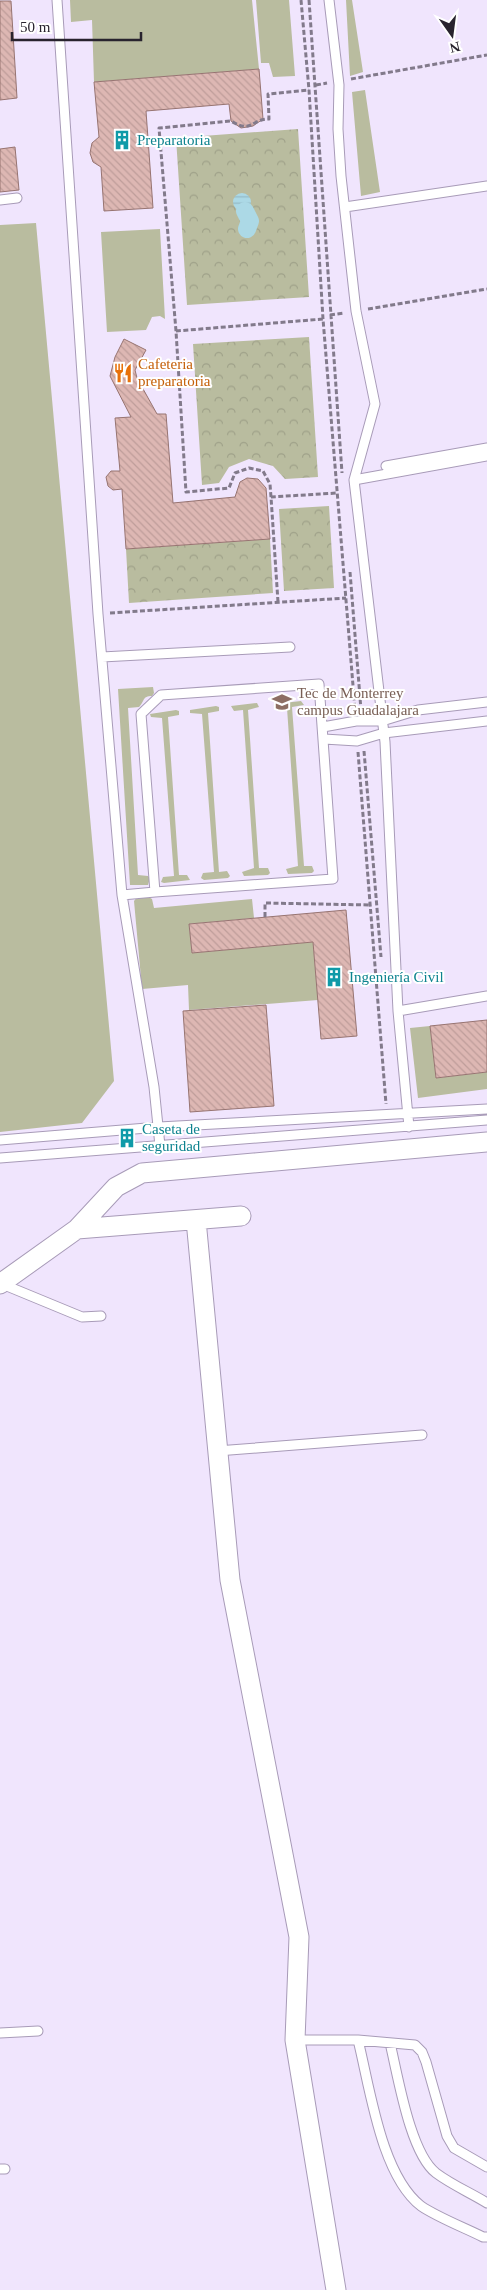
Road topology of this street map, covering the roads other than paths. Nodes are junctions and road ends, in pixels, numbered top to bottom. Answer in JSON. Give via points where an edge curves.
{"nodes":[{"id":1,"x":57,"y":0,"type":"edge"},
{"id":2,"x":329,"y":0,"type":"edge"},
{"id":3,"x":487,"y":186,"type":"edge"},
{"id":4,"x":17,"y":198,"type":"dead end"},
{"id":5,"x":0,"y":200,"type":"edge"},
{"id":6,"x":345,"y":207,"type":"junction"},
{"id":7,"x":487,"y":448,"type":"edge"},
{"id":8,"x":487,"y":456,"type":"edge"},
{"id":9,"x":386,"y":466,"type":"dead end"},
{"id":10,"x":354,"y":480,"type":"junction"},
{"id":11,"x":290,"y":647,"type":"dead end"},
{"id":12,"x":102,"y":657,"type":"junction"},
{"id":13,"x":487,"y":702,"type":"edge"},
{"id":14,"x":382,"y":721,"type":"junction"},
{"id":15,"x":487,"y":721,"type":"edge"},
{"id":16,"x":323,"y":727,"type":"junction"},
{"id":17,"x":384,"y":733,"type":"junction"},
{"id":18,"x":324,"y":739,"type":"junction"},
{"id":19,"x":155,"y":892,"type":"junction"},
{"id":20,"x":122,"y":894,"type":"junction"},
{"id":21,"x":487,"y":996,"type":"edge"},
{"id":22,"x":398,"y":1011,"type":"junction"},
{"id":23,"x":487,"y":1109,"type":"edge"},
{"id":24,"x":409,"y":1113,"type":"junction"},
{"id":25,"x":487,"y":1120,"type":"edge"},
{"id":26,"x":159,"y":1126,"type":"junction"},
{"id":27,"x":409,"y":1127,"type":"junction"},
{"id":28,"x":0,"y":1140,"type":"edge"},
{"id":29,"x":487,"y":1142,"type":"edge"},
{"id":30,"x":160,"y":1146,"type":"junction"},
{"id":31,"x":0,"y":1158,"type":"edge"},
{"id":32,"x":240,"y":1216,"type":"dead end"},
{"id":33,"x":196,"y":1220,"type":"junction"},
{"id":34,"x":77,"y":1229,"type":"junction"},
{"id":35,"x":1,"y":1284,"type":"edge"},
{"id":36,"x":102,"y":1316,"type":"dead end"},
{"id":37,"x":422,"y":1435,"type":"dead end"},
{"id":38,"x":216,"y":1451,"type":"junction"},
{"id":39,"x":38,"y":2031,"type":"dead end"},
{"id":40,"x":0,"y":2033,"type":"edge"},
{"id":41,"x":295,"y":2040,"type":"junction"},
{"id":42,"x":358,"y":2040,"type":"junction"},
{"id":43,"x":390,"y":2043,"type":"junction"},
{"id":44,"x":487,"y":2166,"type":"edge"},
{"id":45,"x":487,"y":2203,"type":"edge"},
{"id":46,"x":487,"y":2237,"type":"edge"},
{"id":47,"x":336,"y":2290,"type":"edge"}],
"edges":[{"from":1,"to":12,"type":"lane"},
{"from":2,"to":6,"type":"lane","via":[[339,81],[338,129]]},
{"from":3,"to":6,"type":"lane"},
{"from":4,"to":5,"type":"lane"},
{"from":6,"to":10,"type":"lane","via":[[356,311],[375,404]]},
{"from":7,"to":9,"type":"lane"},
{"from":8,"to":10,"type":"lane"},
{"from":10,"to":14,"type":"lane"},
{"from":11,"to":12,"type":"lane"},
{"from":12,"to":20,"type":"lane"},
{"from":13,"to":14,"type":"lane","via":[[418,710]]},
{"from":14,"to":16,"type":"lane","via":[[356,721]]},
{"from":14,"to":17,"type":"lane"},
{"from":15,"to":17,"type":"lane"},
{"from":16,"to":18,"type":"lane"},
{"from":16,"to":19,"type":"lane","via":[[319,684],[161,695],[140,714]]},
{"from":17,"to":18,"type":"lane","via":[[357,741]]},
{"from":17,"to":22,"type":"lane"},
{"from":18,"to":19,"type":"lane","via":[[333,879]]},
{"from":19,"to":20,"type":"lane"},
{"from":20,"to":26,"type":"lane"},
{"from":21,"to":22,"type":"lane"},
{"from":22,"to":24,"type":"lane"},
{"from":23,"to":24,"type":"lane"},
{"from":24,"to":26,"type":"lane"},
{"from":24,"to":27,"type":"lane"},
{"from":25,"to":27,"type":"lane"},
{"from":26,"to":28,"type":"lane"},
{"from":26,"to":30,"type":"lane"},
{"from":27,"to":30,"type":"lane"},
{"from":29,"to":34,"type":"street","via":[[142,1173],[116,1187]]},
{"from":30,"to":31,"type":"lane"},
{"from":32,"to":33,"type":"street"},
{"from":33,"to":34,"type":"street"},
{"from":33,"to":38,"type":"street"},
{"from":34,"to":35,"type":"street"},
{"from":35,"to":36,"type":"lane","via":[[82,1317]]},
{"from":37,"to":38,"type":"lane"},
{"from":38,"to":41,"type":"street","via":[[230,1580],[299,1937]]},
{"from":39,"to":40,"type":"lane"},
{"from":41,"to":42,"type":"lane"},
{"from":41,"to":47,"type":"street"},
{"from":42,"to":43,"type":"lane"},
{"from":42,"to":46,"type":"lane","via":[[382,2140],[398,2180],[421,2206]]},
{"from":43,"to":44,"type":"lane","via":[[415,2045],[422,2052],[447,2136],[454,2148]]},
{"from":43,"to":45,"type":"lane","via":[[412,2131],[424,2160],[436,2173]]}]}
